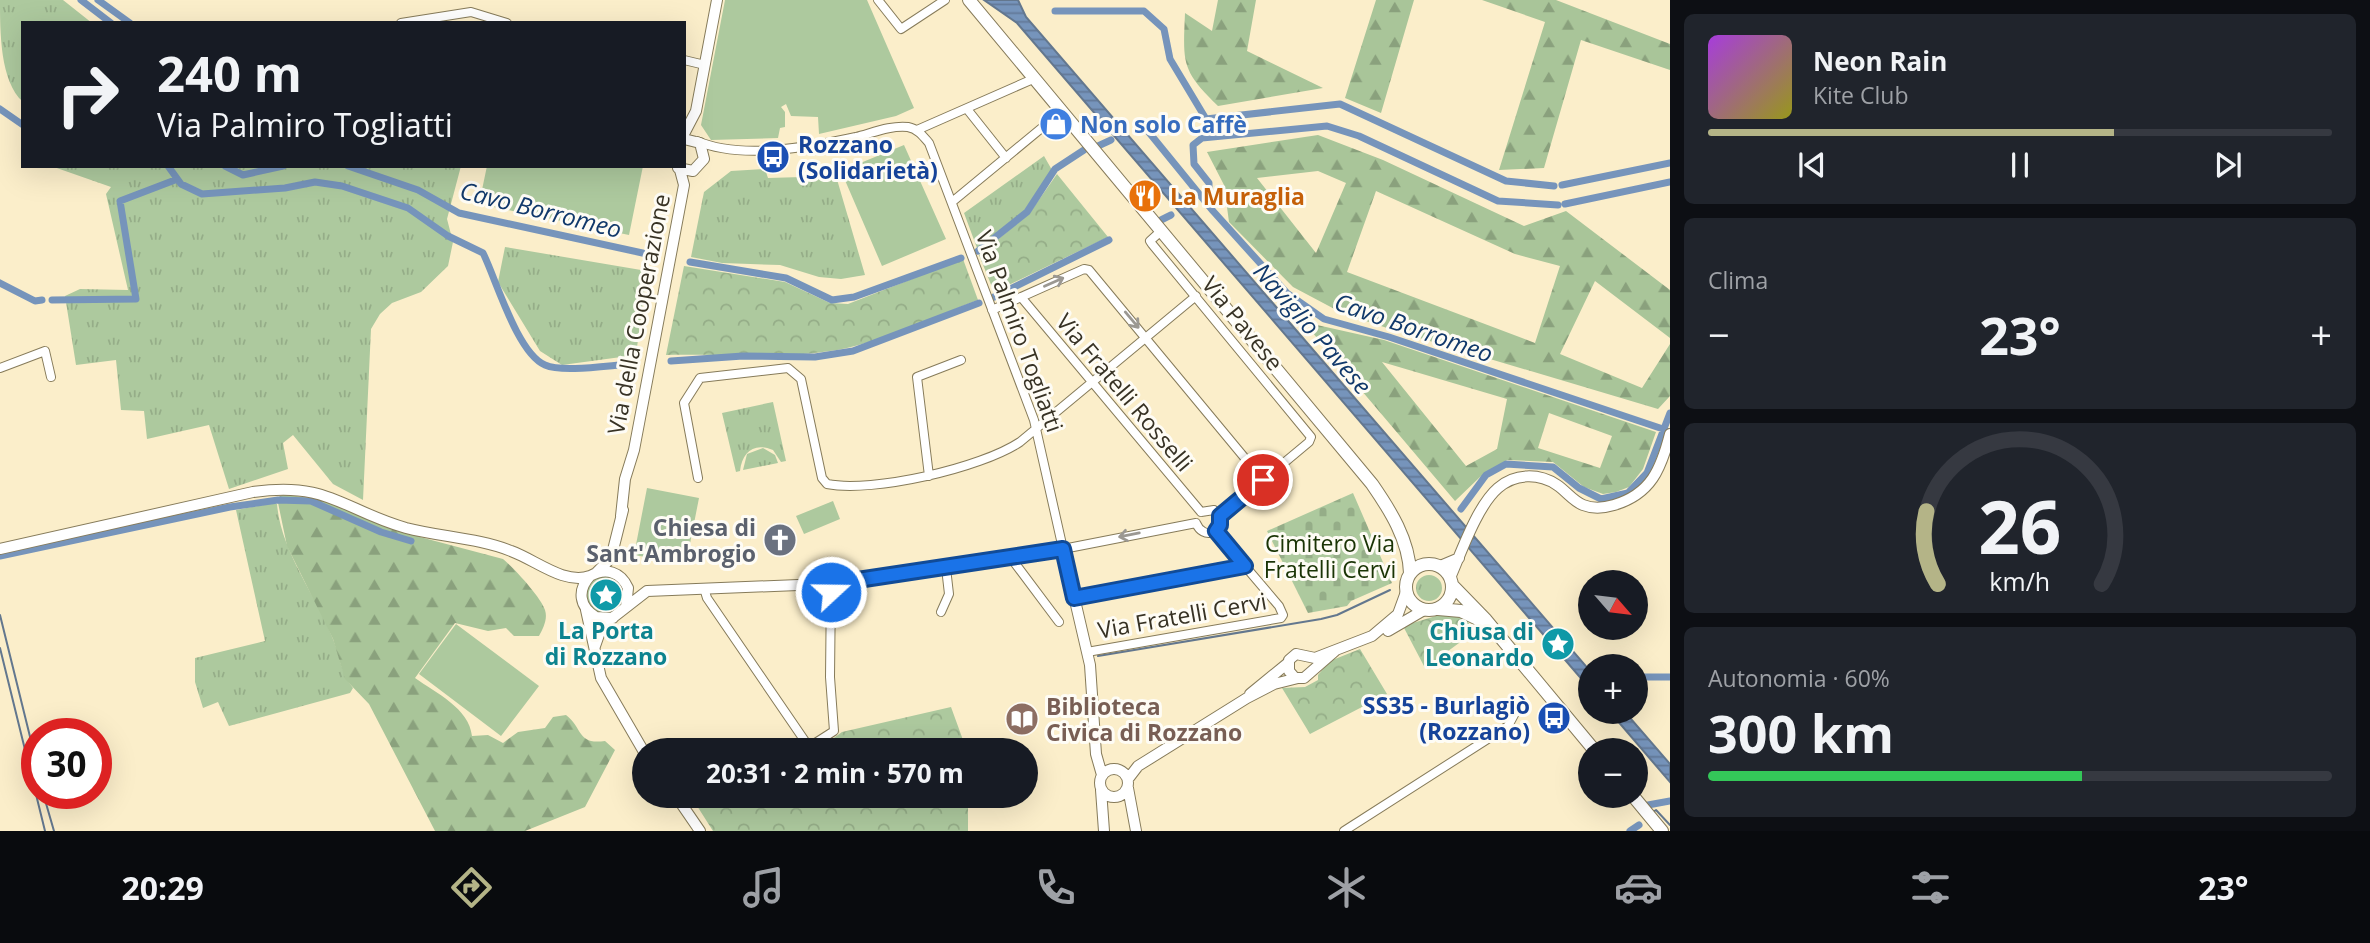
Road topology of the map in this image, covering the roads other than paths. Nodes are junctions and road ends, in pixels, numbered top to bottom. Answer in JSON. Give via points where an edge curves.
{"nodes":[{"id":1,"x":718,"y":0,"type":"edge"},
{"id":2,"x":878,"y":0,"type":"edge"},
{"id":3,"x":969,"y":0,"type":"edge"},
{"id":4,"x":939,"y":1,"type":"edge"},
{"id":5,"x":414,"y":21,"type":"edge"},
{"id":6,"x":500,"y":21,"type":"edge"},
{"id":7,"x":686,"y":60,"type":"edge"},
{"id":8,"x":705,"y":65,"type":"junction"},
{"id":9,"x":1033,"y":79,"type":"junction"},
{"id":10,"x":967,"y":109,"type":"junction"},
{"id":11,"x":696,"y":111,"type":"junction"},
{"id":12,"x":1061,"y":112,"type":"junction"},
{"id":13,"x":913,"y":129,"type":"junction"},
{"id":14,"x":693,"y":140,"type":"edge"},
{"id":15,"x":726,"y":150,"type":"junction"},
{"id":16,"x":1006,"y":158,"type":"junction"},
{"id":17,"x":678,"y":168,"type":"edge"},
{"id":18,"x":698,"y":168,"type":"junction"},
{"id":19,"x":684,"y":186,"type":"junction"},
{"id":20,"x":951,"y":202,"type":"junction"},
{"id":21,"x":1161,"y":231,"type":"junction"},
{"id":22,"x":1196,"y":296,"type":"junction"},
{"id":23,"x":1021,"y":297,"type":"junction"},
{"id":24,"x":992,"y":310,"type":"junction"},
{"id":25,"x":1147,"y":339,"type":"junction"},
{"id":26,"x":1260,"y":350,"type":"junction"},
{"id":27,"x":1248,"y":359,"type":"junction"},
{"id":28,"x":961,"y":360,"type":"dead end"},
{"id":29,"x":0,"y":368,"type":"edge"},
{"id":30,"x":51,"y":377,"type":"dead end"},
{"id":31,"x":1093,"y":383,"type":"junction"},
{"id":32,"x":1037,"y":430,"type":"junction"},
{"id":33,"x":1670,"y":434,"type":"edge"},
{"id":34,"x":929,"y":476,"type":"junction"},
{"id":35,"x":698,"y":478,"type":"dead end"},
{"id":36,"x":1263,"y":480,"type":"junction"},
{"id":37,"x":1200,"y":512,"type":"junction"},
{"id":38,"x":1220,"y":516,"type":"junction"},
{"id":39,"x":1196,"y":523,"type":"junction"},
{"id":40,"x":1216,"y":531,"type":"junction"},
{"id":41,"x":1402,"y":537,"type":"junction"},
{"id":42,"x":615,"y":545,"type":"junction"},
{"id":43,"x":0,"y":549,"type":"edge"},
{"id":44,"x":1063,"y":549,"type":"junction"},
{"id":45,"x":1011,"y":558,"type":"junction"},
{"id":46,"x":1459,"y":558,"type":"junction"},
{"id":47,"x":1435,"y":565,"type":"junction"},
{"id":48,"x":1245,"y":566,"type":"junction"},
{"id":49,"x":946,"y":568,"type":"junction"},
{"id":50,"x":1410,"y":573,"type":"junction"},
{"id":51,"x":594,"y":574,"type":"junction"},
{"id":52,"x":567,"y":577,"type":"junction"},
{"id":53,"x":624,"y":581,"type":"junction"},
{"id":54,"x":1451,"y":581,"type":"junction"},
{"id":55,"x":831,"y":584,"type":"junction"},
{"id":56,"x":704,"y":588,"type":"junction"},
{"id":57,"x":646,"y":592,"type":"junction"},
{"id":58,"x":1406,"y":592,"type":"junction"},
{"id":59,"x":581,"y":596,"type":"junction"},
{"id":60,"x":1074,"y":598,"type":"junction"},
{"id":61,"x":626,"y":607,"type":"junction"},
{"id":62,"x":1438,"y":609,"type":"junction"},
{"id":63,"x":586,"y":610,"type":"junction"},
{"id":64,"x":1424,"y":610,"type":"junction"},
{"id":65,"x":941,"y":612,"type":"dead end"},
{"id":66,"x":612,"y":618,"type":"junction"},
{"id":67,"x":1059,"y":622,"type":"dead end"},
{"id":68,"x":1491,"y":628,"type":"junction"},
{"id":69,"x":1372,"y":636,"type":"junction"},
{"id":70,"x":595,"y":646,"type":"junction"},
{"id":71,"x":1087,"y":652,"type":"junction"},
{"id":72,"x":1335,"y":652,"type":"junction"},
{"id":73,"x":1309,"y":657,"type":"junction"},
{"id":74,"x":1288,"y":663,"type":"junction"},
{"id":75,"x":1312,"y":671,"type":"junction"},
{"id":76,"x":1298,"y":678,"type":"junction"},
{"id":77,"x":1247,"y":698,"type":"junction"},
{"id":78,"x":1515,"y":713,"type":"dead end"},
{"id":79,"x":1096,"y":726,"type":"junction"},
{"id":80,"x":636,"y":738,"type":"edge"},
{"id":81,"x":1584,"y":738,"type":"edge"},
{"id":82,"x":1172,"y":744,"type":"junction"},
{"id":83,"x":1116,"y":769,"type":"junction"},
{"id":84,"x":1102,"y":775,"type":"junction"},
{"id":85,"x":1128,"y":783,"type":"junction"},
{"id":86,"x":1101,"y":790,"type":"junction"},
{"id":87,"x":681,"y":808,"type":"edge"},
{"id":88,"x":683,"y":808,"type":"edge"},
{"id":89,"x":1643,"y":808,"type":"edge"},
{"id":90,"x":693,"y":831,"type":"edge"},
{"id":91,"x":701,"y":831,"type":"edge"},
{"id":92,"x":1104,"y":831,"type":"edge"},
{"id":93,"x":1136,"y":831,"type":"edge"},
{"id":94,"x":1344,"y":831,"type":"edge"},
{"id":95,"x":1662,"y":831,"type":"edge"}],
"edges":[{"from":1,"to":8,"type":"street"},
{"from":2,"to":4,"type":"street","via":[[901,29]]},
{"from":3,"to":9,"type":"main road"},
{"from":5,"to":6,"type":"street","via":[[471,12]]},
{"from":7,"to":8,"type":"street"},
{"from":8,"to":11,"type":"street"},
{"from":9,"to":10,"type":"street"},
{"from":9,"to":12,"type":"main road"},
{"from":10,"to":13,"type":"street"},
{"from":10,"to":16,"type":"street"},
{"from":11,"to":14,"type":"street"},
{"from":11,"to":14,"type":"street"},
{"from":12,"to":16,"type":"street"},
{"from":12,"to":21,"type":"main road"},
{"from":13,"to":15,"type":"street","via":[[888,129],[809,146]]},
{"from":13,"to":20,"type":"street","name":"Via Palmiro Togliatti","via":[[929,143]]},
{"from":14,"to":15,"type":"street"},
{"from":14,"to":18,"type":"street","via":[[705,158]]},
{"from":15,"to":18,"type":"street","via":[[713,154]]},
{"from":16,"to":20,"type":"street"},
{"from":17,"to":18,"type":"street"},
{"from":17,"to":19,"type":"street","name":"Via della Cooperazione"},
{"from":18,"to":19,"type":"street","name":"Via della Cooperazione"},
{"from":19,"to":42,"type":"street","name":"Via della Cooperazione"},
{"from":20,"to":24,"type":"street","name":"Via Palmiro Togliatti"},
{"from":21,"to":22,"type":"street","name":"Via Pavese","via":[[1150,241]]},
{"from":21,"to":26,"type":"main road"},
{"from":22,"to":25,"type":"street"},
{"from":22,"to":27,"type":"street","name":"Via Pavese"},
{"from":23,"to":24,"type":"street"},
{"from":23,"to":25,"type":"street","one_way":true,"via":[[1087,269]]},
{"from":23,"to":31,"type":"street","name":"Via Fratelli Rosselli"},
{"from":24,"to":32,"type":"street","name":"Via Palmiro Togliatti"},
{"from":25,"to":31,"type":"street"},
{"from":25,"to":36,"type":"street"},
{"from":26,"to":27,"type":"street"},
{"from":26,"to":41,"type":"main road","via":[[1372,484]]},
{"from":27,"to":36,"type":"street","name":"Via Pavese","via":[[1310,433],[1309,442]]},
{"from":28,"to":34,"type":"street","via":[[917,377]]},
{"from":29,"to":30,"type":"street","via":[[44,351]]},
{"from":31,"to":32,"type":"street"},
{"from":31,"to":37,"type":"street","name":"Via Fratelli Rosselli"},
{"from":32,"to":34,"type":"street","via":[[1003,453]]},
{"from":32,"to":44,"type":"street","name":"Via Palmiro Togliatti"},
{"from":33,"to":46,"type":"street","via":[[1655,477],[1640,494],[1622,503],[1592,508],[1546,479],[1521,476],[1497,488]]},
{"from":34,"to":35,"type":"street","via":[[827,484],[801,379],[788,368],[696,382],[684,408]]},
{"from":36,"to":38,"type":"street"},
{"from":37,"to":38,"type":"street","via":[[1209,509]]},
{"from":37,"to":39,"type":"street"},
{"from":38,"to":40,"type":"street"},
{"from":39,"to":40,"type":"street","via":[[1204,533]]},
{"from":39,"to":44,"type":"street","one_way":true},
{"from":40,"to":48,"type":"street"},
{"from":41,"to":47,"type":"main road"},
{"from":41,"to":50,"type":"main road"},
{"from":42,"to":51,"type":"street","name":"Via della Cooperazione","via":[[608,564]]},
{"from":42,"to":53,"type":"street","name":"Via della Cooperazione"},
{"from":43,"to":52,"type":"street","via":[[278,488],[334,497],[379,517],[450,531],[511,551]]},
{"from":44,"to":45,"type":"street"},
{"from":44,"to":60,"type":"street","name":"Via Palmiro Togliatti"},
{"from":45,"to":49,"type":"street"},
{"from":45,"to":67,"type":"street"},
{"from":46,"to":47,"type":"street"},
{"from":46,"to":54,"type":"street"},
{"from":47,"to":50,"type":"main road","via":[[1417,567]]},
{"from":47,"to":54,"type":"main road"},
{"from":48,"to":60,"type":"street"},
{"from":48,"to":71,"type":"street","name":"Via Fratelli Cervi","via":[[1283,615],[1276,620]]},
{"from":49,"to":55,"type":"street"},
{"from":49,"to":65,"type":"street","via":[[949,594]]},
{"from":50,"to":58,"type":"main road"},
{"from":51,"to":52,"type":"street"},
{"from":51,"to":53,"type":"street","via":[[611,572]]},
{"from":51,"to":59,"type":"street","via":[[582,587]]},
{"from":52,"to":59,"type":"street"},
{"from":53,"to":57,"type":"street"},
{"from":53,"to":61,"type":"street","via":[[629,596]]},
{"from":54,"to":62,"type":"main road","via":[[1448,601]]},
{"from":54,"to":68,"type":"main road"},
{"from":55,"to":56,"type":"street"},
{"from":55,"to":56,"type":"street","via":[[834,731],[809,747]]},
{"from":56,"to":57,"type":"street"},
{"from":57,"to":61,"type":"street"},
{"from":58,"to":64,"type":"main road","via":[[1411,603]]},
{"from":58,"to":69,"type":"street","via":[[1398,614]]},
{"from":59,"to":63,"type":"street"},
{"from":60,"to":71,"type":"street","name":"Via Palmiro Togliatti"},
{"from":61,"to":66,"type":"street"},
{"from":62,"to":64,"type":"main road"},
{"from":62,"to":68,"type":"main road","via":[[1461,611]]},
{"from":63,"to":66,"type":"street","via":[[596,617]]},
{"from":63,"to":70,"type":"street"},
{"from":64,"to":69,"type":"street"},
{"from":66,"to":70,"type":"street","via":[[601,628]]},
{"from":68,"to":81,"type":"main road"},
{"from":69,"to":72,"type":"street"},
{"from":70,"to":80,"type":"street","via":[[604,686]]},
{"from":71,"to":79,"type":"street","name":"Via Palmiro Togliatti"},
{"from":72,"to":73,"type":"street"},
{"from":72,"to":75,"type":"street"},
{"from":73,"to":74,"type":"street","via":[[1296,654]]},
{"from":73,"to":75,"type":"street"},
{"from":74,"to":76,"type":"street","via":[[1290,673]]},
{"from":74,"to":77,"type":"street"},
{"from":75,"to":76,"type":"street"},
{"from":76,"to":77,"type":"street"},
{"from":77,"to":82,"type":"street"},
{"from":78,"to":94,"type":"street","via":[[1508,726]]},
{"from":79,"to":83,"type":"street","name":"Via Palmiro Togliatti","via":[[1102,751]]},
{"from":79,"to":84,"type":"street","name":"Via Palmiro Togliatti"},
{"from":82,"to":83,"type":"street"},
{"from":82,"to":85,"type":"street","via":[[1135,768]]},
{"from":83,"to":84,"type":"street"},
{"from":83,"to":85,"type":"street"},
{"from":84,"to":86,"type":"street"},
{"from":85,"to":86,"type":"street","via":[[1117,798]]},
{"from":85,"to":93,"type":"street"},
{"from":86,"to":92,"type":"street"},
{"from":87,"to":90,"type":"street"},
{"from":88,"to":91,"type":"street"},
{"from":89,"to":95,"type":"main road"}]}
